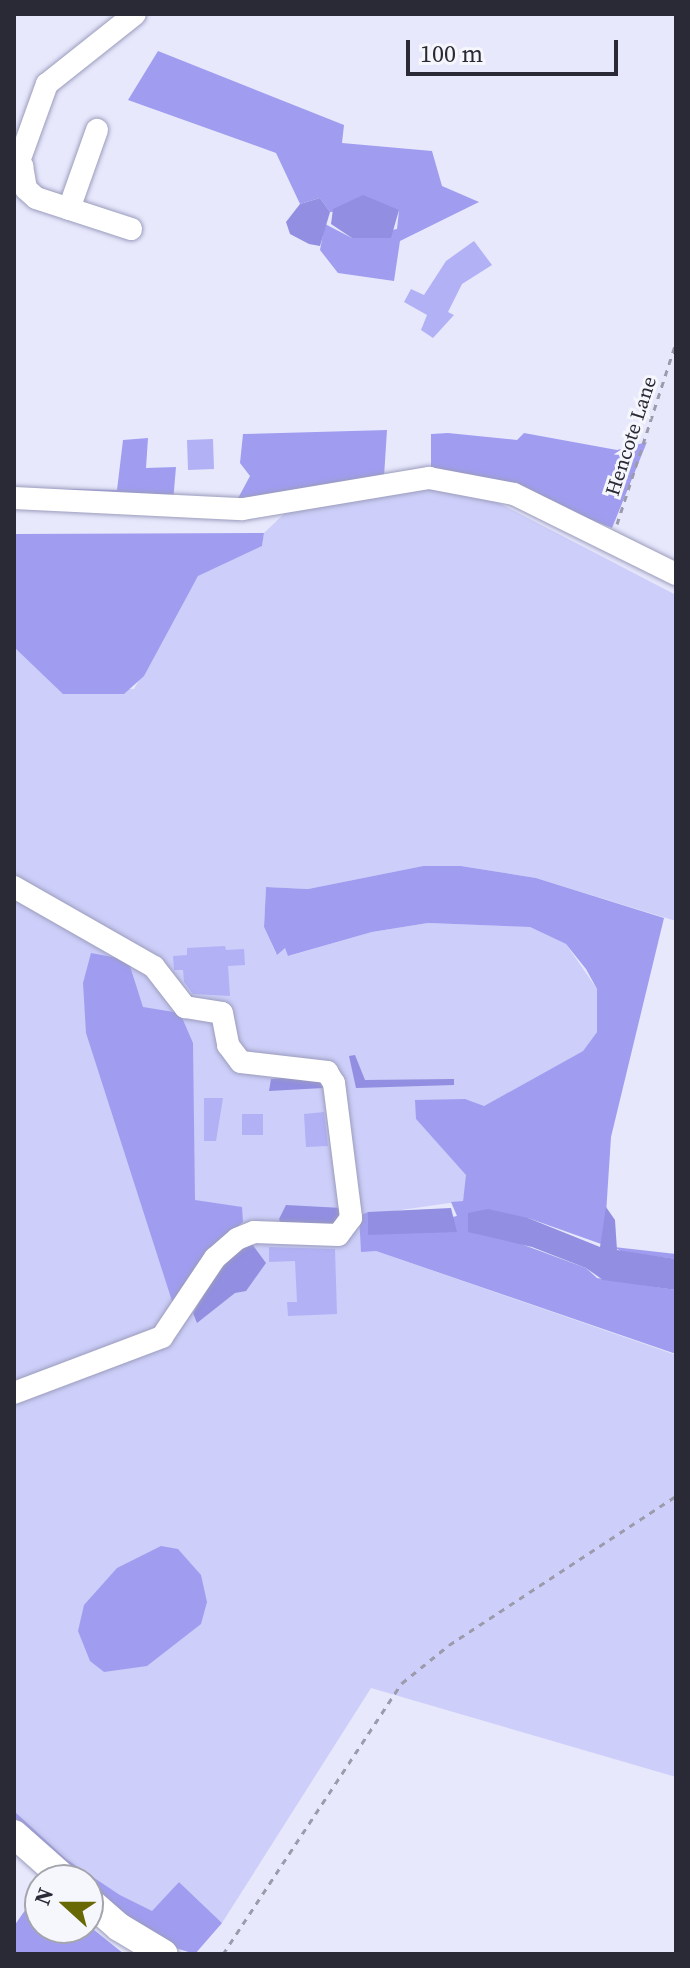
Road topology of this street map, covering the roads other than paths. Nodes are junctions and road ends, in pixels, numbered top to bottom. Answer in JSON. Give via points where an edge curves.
{"nodes":[{"id":1,"x":135,"y":14,"type":"edge"},
{"id":2,"x":97,"y":130,"type":"dead end"},
{"id":3,"x":16,"y":164,"type":"edge"},
{"id":4,"x":20,"y":193,"type":"edge"},
{"id":5,"x":69,"y":209,"type":"junction"},
{"id":6,"x":131,"y":229,"type":"dead end"},
{"id":7,"x":14,"y":498,"type":"edge"},
{"id":8,"x":676,"y":574,"type":"edge"},
{"id":9,"x":14,"y":887,"type":"edge"},
{"id":10,"x":14,"y":1393,"type":"edge"},
{"id":11,"x":14,"y":1834,"type":"edge"},
{"id":12,"x":48,"y":1864,"type":"edge"},
{"id":13,"x":104,"y":1914,"type":"edge"},
{"id":14,"x":164,"y":1954,"type":"edge"}],
"edges":[{"from":1,"to":3,"type":"street","via":[[47,84]]},
{"from":2,"to":5,"type":"street"},
{"from":3,"to":4,"type":"street"},
{"from":4,"to":5,"type":"street"},
{"from":5,"to":6,"type":"street"},
{"from":7,"to":8,"type":"street","via":[[243,509],[429,478],[514,494]]},
{"from":9,"to":10,"type":"street","via":[[154,967],[185,1007],[222,1013],[228,1045],[241,1062],[327,1072],[334,1083],[351,1218],[338,1235],[254,1232],[237,1239],[215,1258],[162,1337]]},
{"from":11,"to":12,"type":"main road"},
{"from":13,"to":14,"type":"main road"}]}
